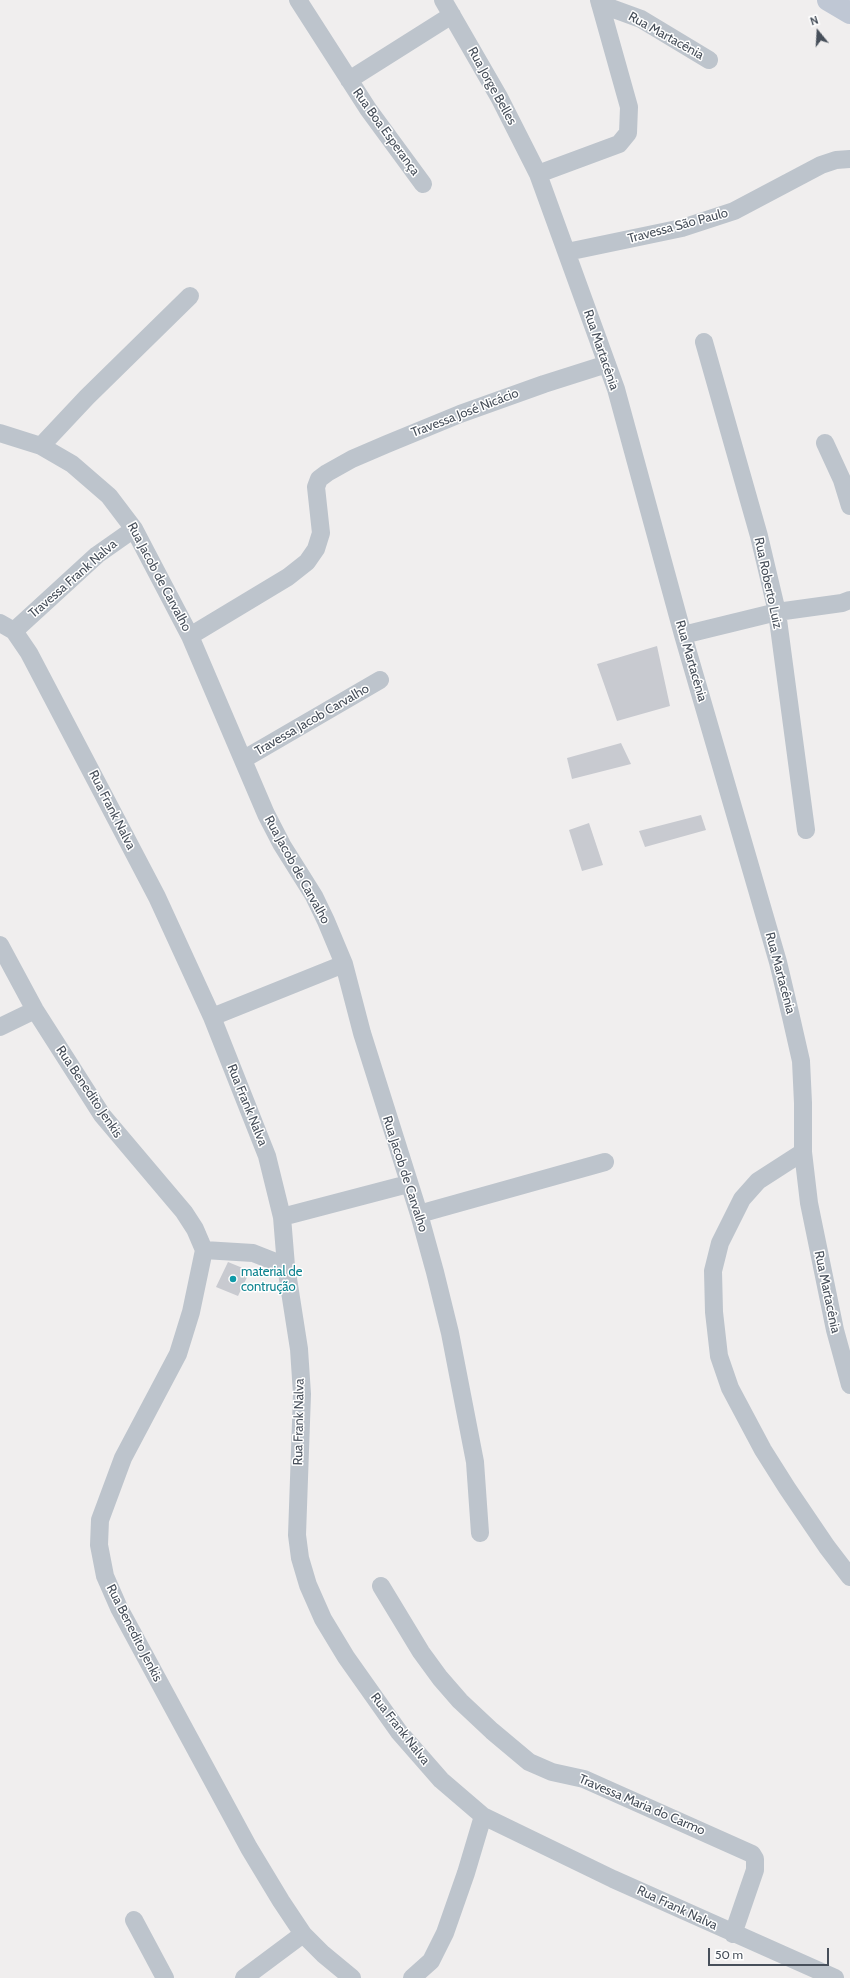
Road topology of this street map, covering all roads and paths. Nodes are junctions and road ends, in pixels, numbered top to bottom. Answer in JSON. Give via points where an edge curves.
{"nodes":[{"id":1,"x":298,"y":0,"type":"edge"},
{"id":2,"x":828,"y":0,"type":"edge"},
{"id":3,"x":600,"y":2,"type":"edge"},
{"id":4,"x":448,"y":7,"type":"edge"},
{"id":5,"x":850,"y":13,"type":"edge"},
{"id":6,"x":709,"y":60,"type":"dead end"},
{"id":7,"x":349,"y":80,"type":"junction"},
{"id":8,"x":850,"y":159,"type":"edge"},
{"id":9,"x":538,"y":174,"type":"junction"},
{"id":10,"x":423,"y":184,"type":"dead end"},
{"id":11,"x":567,"y":252,"type":"junction"},
{"id":12,"x":190,"y":296,"type":"dead end"},
{"id":13,"x":704,"y":342,"type":"dead end"},
{"id":14,"x":606,"y":364,"type":"junction"},
{"id":15,"x":0,"y":433,"type":"edge"},
{"id":16,"x":825,"y":443,"type":"dead end"},
{"id":17,"x":41,"y":446,"type":"junction"},
{"id":18,"x":850,"y":506,"type":"edge"},
{"id":19,"x":134,"y":529,"type":"junction"},
{"id":20,"x":850,"y":600,"type":"edge"},
{"id":21,"x":777,"y":612,"type":"junction"},
{"id":22,"x":7,"y":627,"type":"edge"},
{"id":23,"x":683,"y":635,"type":"junction"},
{"id":24,"x":190,"y":636,"type":"junction"},
{"id":25,"x":380,"y":680,"type":"dead end"},
{"id":26,"x":244,"y":759,"type":"junction"},
{"id":27,"x":806,"y":830,"type":"dead end"},
{"id":28,"x":0,"y":945,"type":"edge"},
{"id":29,"x":344,"y":964,"type":"junction"},
{"id":30,"x":34,"y":1010,"type":"junction"},
{"id":31,"x":212,"y":1017,"type":"junction"},
{"id":32,"x":0,"y":1027,"type":"edge"},
{"id":33,"x":803,"y":1152,"type":"junction"},
{"id":34,"x":605,"y":1162,"type":"dead end"},
{"id":35,"x":408,"y":1184,"type":"junction"},
{"id":36,"x":419,"y":1214,"type":"junction"},
{"id":37,"x":282,"y":1217,"type":"junction"},
{"id":38,"x":204,"y":1250,"type":"junction"},
{"id":39,"x":286,"y":1266,"type":"junction"},
{"id":40,"x":850,"y":1385,"type":"edge"},
{"id":41,"x":480,"y":1532,"type":"dead end"},
{"id":42,"x":850,"y":1577,"type":"edge"},
{"id":43,"x":381,"y":1586,"type":"dead end"},
{"id":44,"x":483,"y":1816,"type":"junction"},
{"id":45,"x":134,"y":1920,"type":"dead end"},
{"id":46,"x":303,"y":1934,"type":"junction"},
{"id":47,"x":732,"y":1934,"type":"junction"},
{"id":48,"x":165,"y":1978,"type":"edge"},
{"id":49,"x":244,"y":1978,"type":"edge"},
{"id":50,"x":352,"y":1978,"type":"edge"},
{"id":51,"x":412,"y":1978,"type":"edge"},
{"id":52,"x":835,"y":1978,"type":"edge"}],
"edges":[{"from":1,"to":7,"type":"street","name":"Rua Boa Esperança"},
{"from":2,"to":5,"type":"main road"},
{"from":3,"to":6,"type":"street","name":"Rua Martacênia","via":[[641,20]]},
{"from":3,"to":9,"type":"street","name":"Rua Martacênia","via":[[629,106],[628,133],[619,144]]},
{"from":4,"to":7,"type":"street","name":"Rua Boa Esperança"},
{"from":4,"to":9,"type":"street","name":"Rua Jorge Belles","via":[[516,128]]},
{"from":7,"to":10,"type":"street","name":"Rua Boa Esperança"},
{"from":8,"to":11,"type":"street","name":"Travessa São Paulo","via":[[822,165],[734,211],[682,228]]},
{"from":9,"to":11,"type":"street","name":"Rua Martacênia"},
{"from":11,"to":14,"type":"street","name":"Rua Martacênia"},
{"from":12,"to":17,"type":"street"},
{"from":13,"to":21,"type":"street","name":"Rua Roberto Luiz","via":[[759,536]]},
{"from":14,"to":23,"type":"street","name":"Rua Martacênia","via":[[616,389]]},
{"from":14,"to":24,"type":"street","name":"Travessa José Nicácio","via":[[460,414],[380,447],[327,473],[319,479],[316,487],[321,533],[316,549],[307,562],[288,577]]},
{"from":15,"to":17,"type":"street","name":"Rua Jacob de Carvalho"},
{"from":16,"to":18,"type":"street"},
{"from":17,"to":19,"type":"street","name":"Rua Jacob de Carvalho","via":[[72,464],[94,481]]},
{"from":19,"to":22,"type":"street","name":"Travessa Frank Nalva","via":[[97,555]]},
{"from":19,"to":24,"type":"street","name":"Rua Jacob de Carvalho"},
{"from":20,"to":21,"type":"street"},
{"from":21,"to":23,"type":"street"},
{"from":21,"to":27,"type":"street","name":"Rua Roberto Luiz"},
{"from":22,"to":31,"type":"street","name":"Rua Frank Nalva","via":[[29,653],[50,690],[153,890]]},
{"from":23,"to":33,"type":"street","name":"Rua Martacênia","via":[[792,1017],[801,1061]]},
{"from":24,"to":26,"type":"street","name":"Rua Jacob de Carvalho"},
{"from":25,"to":26,"type":"street","name":"Travessa Jacob Carvalho"},
{"from":26,"to":29,"type":"street","name":"Rua Jacob de Carvalho","via":[[266,814],[314,896]]},
{"from":28,"to":30,"type":"street","name":"Rua Benedito Jenkis"},
{"from":29,"to":31,"type":"street"},
{"from":29,"to":35,"type":"street","name":"Rua Jacob de Carvalho"},
{"from":30,"to":32,"type":"street"},
{"from":30,"to":38,"type":"street","name":"Rua Benedito Jenkis","via":[[102,1115],[184,1212]]},
{"from":31,"to":37,"type":"street","name":"Rua Frank Nalva","via":[[268,1156]]},
{"from":33,"to":40,"type":"street","name":"Rua Martacênia","via":[[809,1203],[835,1330]]},
{"from":33,"to":42,"type":"street","via":[[758,1181],[742,1199],[720,1243],[713,1271],[714,1312],[719,1356],[730,1388],[746,1420],[787,1488]]},
{"from":34,"to":36,"type":"street"},
{"from":35,"to":36,"type":"street","name":"Rua Jacob de Carvalho"},
{"from":35,"to":37,"type":"street"},
{"from":36,"to":41,"type":"street","name":"Rua Jacob de Carvalho","via":[[450,1333],[475,1462]]},
{"from":37,"to":39,"type":"street","name":"Rua Frank Nalva"},
{"from":38,"to":39,"type":"street","via":[[253,1253]]},
{"from":38,"to":46,"type":"street","name":"Rua Benedito Jenkis","via":[[191,1312],[178,1354],[123,1458],[100,1520],[99,1545],[105,1576],[119,1608],[249,1848]]},
{"from":39,"to":44,"type":"street","name":"Rua Frank Nalva","via":[[302,1394],[297,1535],[300,1558],[308,1585],[323,1619],[346,1657],[399,1732],[440,1780]]},
{"from":43,"to":47,"type":"street","name":"Travessa Maria do Carmo","via":[[440,1678],[460,1701],[513,1751],[529,1762],[552,1772],[584,1779],[752,1854],[756,1859],[756,1870]]},
{"from":44,"to":47,"type":"street","name":"Rua Frank Nalva"},
{"from":44,"to":51,"type":"street","via":[[445,1933],[431,1961]]},
{"from":45,"to":48,"type":"street"},
{"from":46,"to":49,"type":"street"},
{"from":46,"to":50,"type":"street","name":"Rua Benedito Jenkis"},
{"from":47,"to":52,"type":"street","name":"Rua Frank Nalva"}]}
